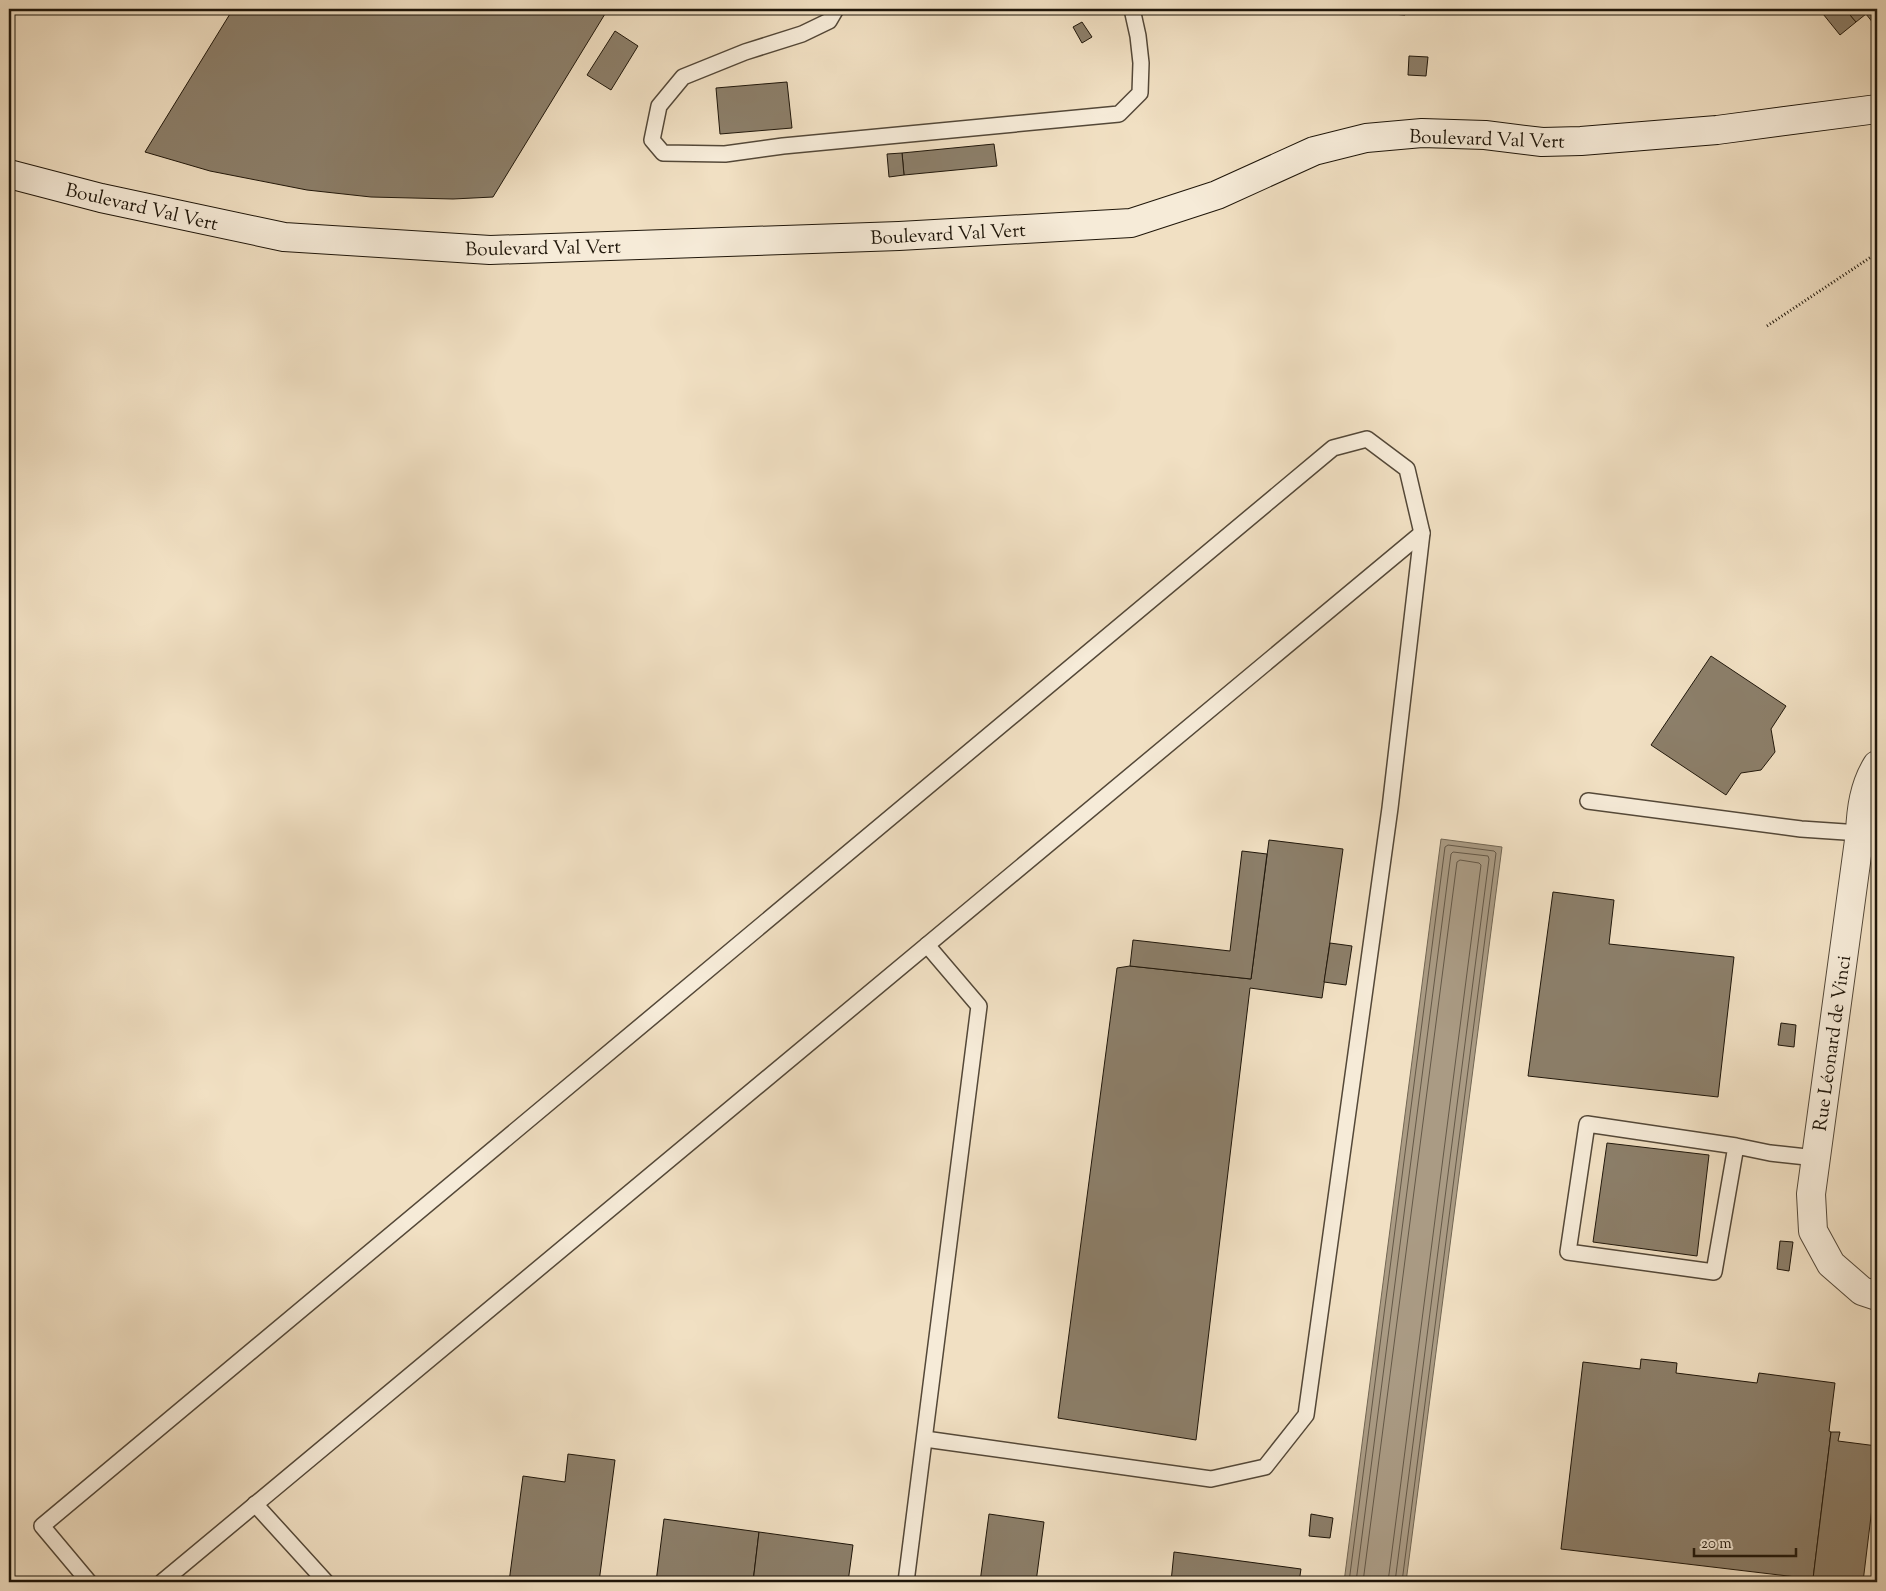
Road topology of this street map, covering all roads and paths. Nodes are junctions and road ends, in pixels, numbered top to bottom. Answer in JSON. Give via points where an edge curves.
{"nodes":[{"id":1,"x":836,"y":9,"type":"edge"},
{"id":2,"x":1132,"y":9,"type":"edge"},
{"id":3,"x":1877,"y":109,"type":"edge"},
{"id":4,"x":9,"y":174,"type":"edge"},
{"id":5,"x":1877,"y":253,"type":"edge"},
{"id":6,"x":1767,"y":326,"type":"dead end"},
{"id":7,"x":1422,"y":533,"type":"junction"},
{"id":8,"x":1877,"y":765,"type":"edge"},
{"id":9,"x":1588,"y":801,"type":"dead end"},
{"id":10,"x":1860,"y":833,"type":"junction"},
{"id":11,"x":927,"y":945,"type":"junction"},
{"id":12,"x":1736,"y":1146,"type":"junction"},
{"id":13,"x":1816,"y":1158,"type":"junction"},
{"id":14,"x":1877,"y":1296,"type":"edge"},
{"id":15,"x":924,"y":1439,"type":"junction"},
{"id":16,"x":255,"y":1504,"type":"junction"},
{"id":17,"x":89,"y":1582,"type":"edge"},
{"id":18,"x":162,"y":1582,"type":"edge"},
{"id":19,"x":326,"y":1582,"type":"edge"},
{"id":20,"x":906,"y":1582,"type":"edge"}],
"edges":[{"from":1,"to":2,"type":"lane","via":[[829,21],[802,34],[744,52],[683,78],[659,106],[652,140],[663,152],[725,154],[1118,114],[1140,93],[1141,63]]},
{"from":3,"to":4,"type":"street","name":"Boulevard Val Vert","via":[[1717,130],[1581,141],[1542,142],[1485,135],[1422,133],[1366,138],[1314,151],[1216,195],[1131,223],[899,236],[490,250],[284,237],[101,198]]},
{"from":5,"to":6,"type":"path"},
{"from":7,"to":11,"type":"lane"},
{"from":7,"to":15,"type":"lane","via":[[1388,818],[1306,1415],[1266,1467],[1211,1479]]},
{"from":7,"to":17,"type":"lane","via":[[1408,469],[1367,439],[1333,448],[42,1526]]},
{"from":8,"to":10,"type":"street","name":"Rue Léonard de Vinci","via":[[1870,776],[1861,809]]},
{"from":9,"to":10,"type":"lane","via":[[1801,829]]},
{"from":10,"to":13,"type":"street","name":"Rue Léonard de Vinci"},
{"from":11,"to":15,"type":"lane","via":[[979,1006]]},
{"from":11,"to":16,"type":"lane"},
{"from":12,"to":12,"type":"lane","via":[[1714,1272],[1568,1252],[1588,1124]]},
{"from":12,"to":13,"type":"lane"},
{"from":13,"to":14,"type":"street","name":"Rue Léonard de Vinci","via":[[1811,1194],[1813,1231],[1831,1264],[1862,1291]]},
{"from":15,"to":20,"type":"lane"},
{"from":16,"to":18,"type":"lane"},
{"from":16,"to":19,"type":"lane"}]}
